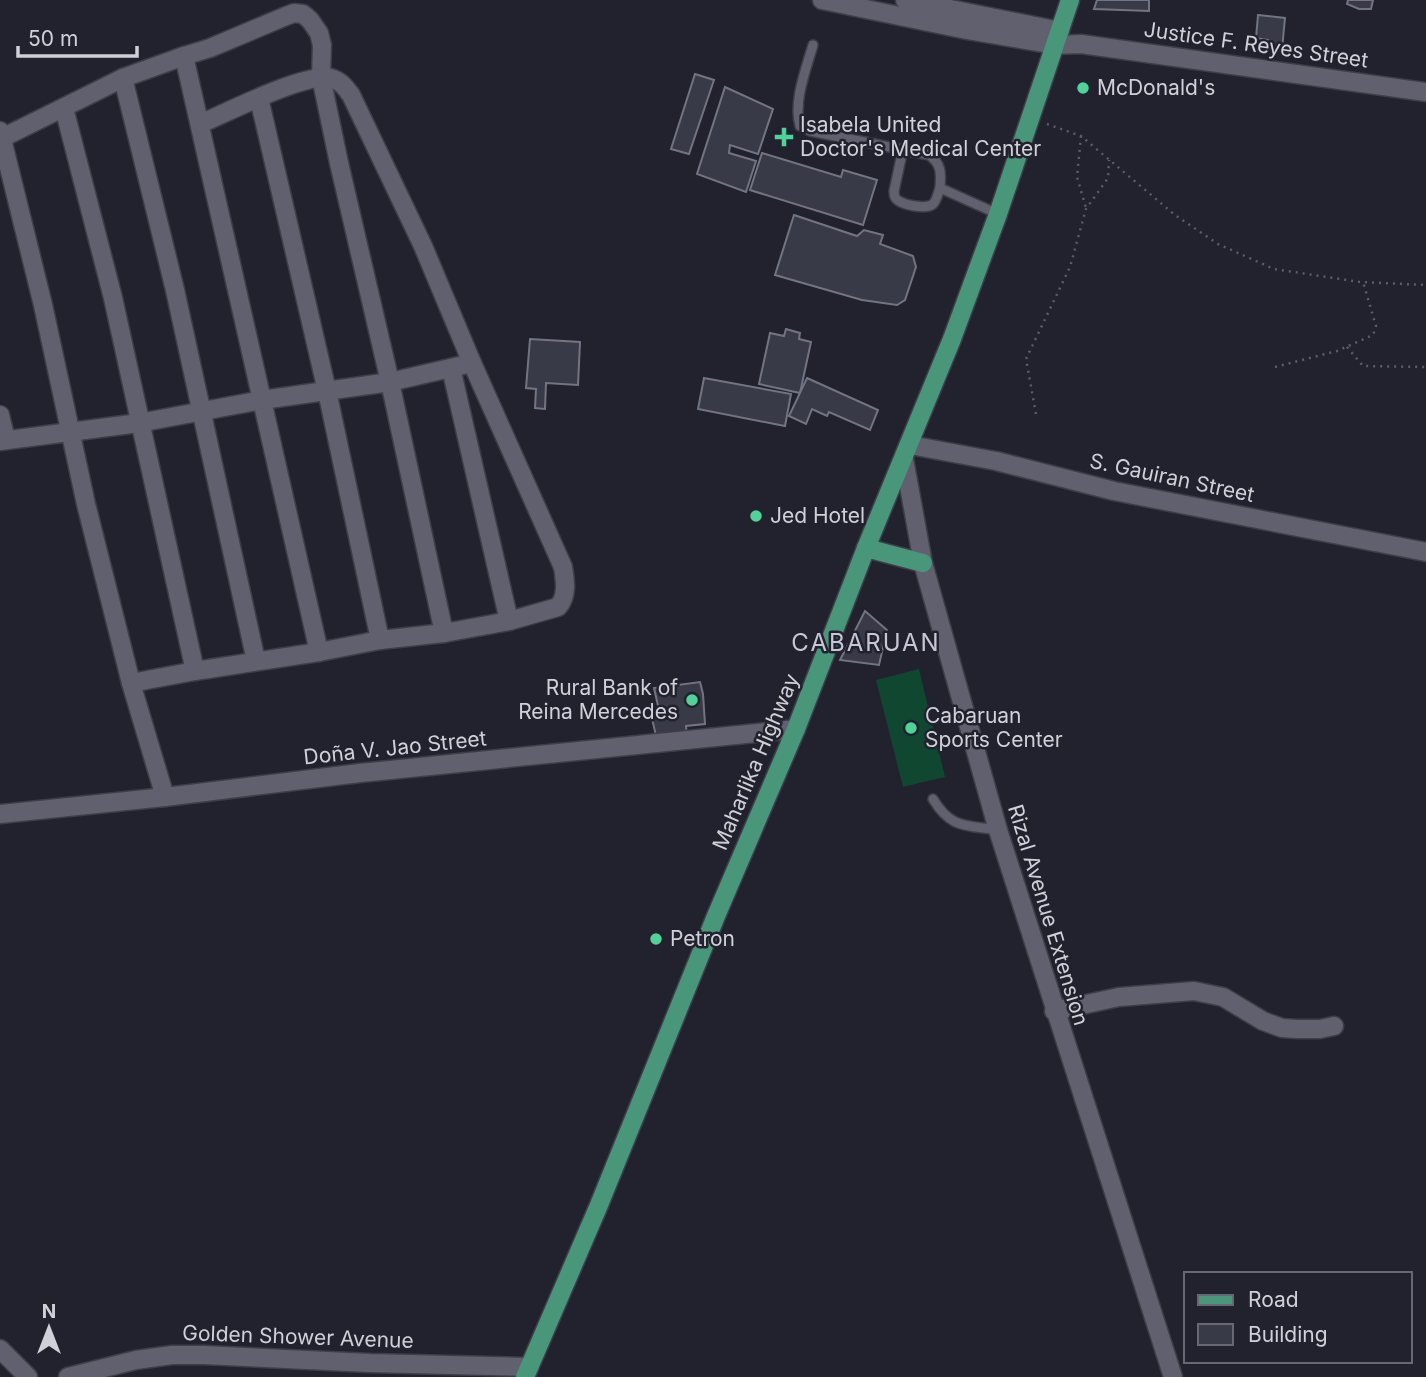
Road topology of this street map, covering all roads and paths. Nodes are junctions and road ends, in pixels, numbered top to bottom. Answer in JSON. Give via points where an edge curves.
{"nodes":[{"id":1,"x":821,"y":0,"type":"edge"},
{"id":2,"x":905,"y":0,"type":"edge"},
{"id":3,"x":1070,"y":0,"type":"edge"},
{"id":4,"x":1057,"y":38,"type":"junction"},
{"id":5,"x":813,"y":45,"type":"dead end"},
{"id":6,"x":184,"y":56,"type":"junction"},
{"id":7,"x":321,"y":77,"type":"junction"},
{"id":8,"x":123,"y":78,"type":"junction"},
{"id":9,"x":1426,"y":92,"type":"edge"},
{"id":10,"x":259,"y":99,"type":"junction"},
{"id":11,"x":64,"y":108,"type":"junction"},
{"id":12,"x":1030,"y":119,"type":"junction"},
{"id":13,"x":200,"y":124,"type":"junction"},
{"id":14,"x":1,"y":136,"type":"edge"},
{"id":15,"x":1080,"y":136,"type":"junction"},
{"id":16,"x":903,"y":149,"type":"junction"},
{"id":17,"x":1109,"y":160,"type":"junction"},
{"id":18,"x":940,"y":188,"type":"junction"},
{"id":19,"x":1086,"y":209,"type":"junction"},
{"id":20,"x":998,"y":214,"type":"junction"},
{"id":21,"x":1363,"y":282,"type":"junction"},
{"id":22,"x":1426,"y":285,"type":"edge"},
{"id":23,"x":1347,"y":346,"type":"junction"},
{"id":24,"x":472,"y":363,"type":"junction"},
{"id":25,"x":1275,"y":367,"type":"dead end"},
{"id":26,"x":1426,"y":367,"type":"edge"},
{"id":27,"x":451,"y":368,"type":"junction"},
{"id":28,"x":390,"y":382,"type":"junction"},
{"id":29,"x":327,"y":391,"type":"junction"},
{"id":30,"x":262,"y":400,"type":"junction"},
{"id":31,"x":201,"y":411,"type":"junction"},
{"id":32,"x":1036,"y":414,"type":"dead end"},
{"id":33,"x":0,"y":415,"type":"edge"},
{"id":34,"x":139,"y":423,"type":"junction"},
{"id":35,"x":71,"y":433,"type":"junction"},
{"id":36,"x":3,"y":441,"type":"edge"},
{"id":37,"x":907,"y":452,"type":"junction"},
{"id":38,"x":866,"y":548,"type":"junction"},
{"id":39,"x":1426,"y":552,"type":"edge"},
{"id":40,"x":923,"y":564,"type":"junction"},
{"id":41,"x":509,"y":621,"type":"junction"},
{"id":42,"x":444,"y":633,"type":"junction"},
{"id":43,"x":380,"y":640,"type":"junction"},
{"id":44,"x":319,"y":652,"type":"junction"},
{"id":45,"x":256,"y":661,"type":"junction"},
{"id":46,"x":195,"y":671,"type":"junction"},
{"id":47,"x":131,"y":683,"type":"junction"},
{"id":48,"x":796,"y":729,"type":"junction"},
{"id":49,"x":165,"y":797,"type":"junction"},
{"id":50,"x":933,"y":799,"type":"dead end"},
{"id":51,"x":0,"y":814,"type":"edge"},
{"id":52,"x":998,"y":830,"type":"junction"},
{"id":53,"x":1054,"y":1011,"type":"junction"},
{"id":54,"x":1334,"y":1026,"type":"dead end"},
{"id":55,"x":0,"y":1349,"type":"edge"},
{"id":56,"x":527,"y":1372,"type":"edge"},
{"id":57,"x":28,"y":1377,"type":"edge"},
{"id":58,"x":68,"y":1377,"type":"edge"},
{"id":59,"x":1173,"y":1377,"type":"edge"}],
"edges":[{"from":1,"to":4,"type":"street","via":[[967,30]]},
{"from":2,"to":4,"type":"street"},
{"from":3,"to":4,"type":"main road","name":"Maharlika Highway"},
{"from":4,"to":9,"type":"street","name":"Justice F. Reyes Street"},
{"from":4,"to":12,"type":"main road","name":"Maharlika Highway"},
{"from":5,"to":16,"type":"lane","via":[[798,100],[800,125],[810,131]]},
{"from":6,"to":7,"type":"street","via":[[294,13],[303,14],[319,33]]},
{"from":6,"to":8,"type":"street"},
{"from":6,"to":13,"type":"street"},
{"from":7,"to":10,"type":"street"},
{"from":7,"to":24,"type":"street","via":[[342,83],[351,95]]},
{"from":7,"to":28,"type":"street"},
{"from":8,"to":11,"type":"street"},
{"from":8,"to":31,"type":"street"},
{"from":10,"to":13,"type":"street"},
{"from":10,"to":29,"type":"street"},
{"from":11,"to":14,"type":"street"},
{"from":11,"to":34,"type":"street","via":[[113,298]]},
{"from":12,"to":15,"type":"path"},
{"from":12,"to":20,"type":"main road","name":"Maharlika Highway"},
{"from":13,"to":30,"type":"street"},
{"from":14,"to":35,"type":"street"},
{"from":15,"to":17,"type":"path"},
{"from":15,"to":19,"type":"path","via":[[1077,177]]},
{"from":16,"to":18,"type":"lane","via":[[936,160],[941,169]]},
{"from":16,"to":18,"type":"lane","via":[[895,197],[930,207]]},
{"from":17,"to":19,"type":"path","via":[[1108,178]]},
{"from":17,"to":21,"type":"path","via":[[1218,244],[1274,269]]},
{"from":18,"to":20,"type":"lane"},
{"from":19,"to":32,"type":"path","via":[[1070,267],[1026,359]]},
{"from":20,"to":37,"type":"main road","name":"Maharlika Highway"},
{"from":21,"to":22,"type":"path"},
{"from":21,"to":23,"type":"path","via":[[1377,326],[1373,335]]},
{"from":23,"to":25,"type":"path"},
{"from":23,"to":26,"type":"path","via":[[1363,366]]},
{"from":24,"to":27,"type":"street"},
{"from":24,"to":41,"type":"street","via":[[563,567],[565,582],[558,607]]},
{"from":27,"to":28,"type":"street"},
{"from":27,"to":41,"type":"street"},
{"from":28,"to":29,"type":"street"},
{"from":28,"to":42,"type":"street"},
{"from":29,"to":30,"type":"street"},
{"from":29,"to":43,"type":"street"},
{"from":30,"to":31,"type":"street"},
{"from":30,"to":44,"type":"street"},
{"from":31,"to":34,"type":"street"},
{"from":31,"to":45,"type":"street"},
{"from":33,"to":36,"type":"street"},
{"from":34,"to":35,"type":"street"},
{"from":34,"to":46,"type":"street"},
{"from":35,"to":36,"type":"street"},
{"from":35,"to":47,"type":"street"},
{"from":37,"to":38,"type":"main road","name":"Maharlika Highway"},
{"from":37,"to":39,"type":"street","name":"S. Gauiran Street","via":[[996,461],[1114,491]]},
{"from":37,"to":40,"type":"street","name":"Rizal Avenue Extension"},
{"from":38,"to":40,"type":"main road"},
{"from":38,"to":48,"type":"main road","name":"Maharlika Highway"},
{"from":40,"to":52,"type":"street","name":"Rizal Avenue Extension"},
{"from":41,"to":42,"type":"street"},
{"from":42,"to":43,"type":"street"},
{"from":43,"to":44,"type":"street"},
{"from":44,"to":45,"type":"street"},
{"from":45,"to":46,"type":"street"},
{"from":46,"to":47,"type":"street"},
{"from":47,"to":49,"type":"street"},
{"from":48,"to":49,"type":"street","name":"Doña V. Jao Street"},
{"from":48,"to":56,"type":"main road","name":"Maharlika Highway"},
{"from":49,"to":51,"type":"street","name":"Doña V. Jao Street"},
{"from":50,"to":52,"type":"lane","via":[[949,820]]},
{"from":52,"to":53,"type":"street","name":"Rizal Avenue Extension"},
{"from":53,"to":54,"type":"street","via":[[1119,997],[1194,991],[1223,997],[1282,1028]]},
{"from":53,"to":59,"type":"street","name":"Rizal Avenue Extension"},
{"from":55,"to":57,"type":"street"},
{"from":56,"to":58,"type":"street","name":"Golden Shower Avenue","via":[[172,1355]]}]}
